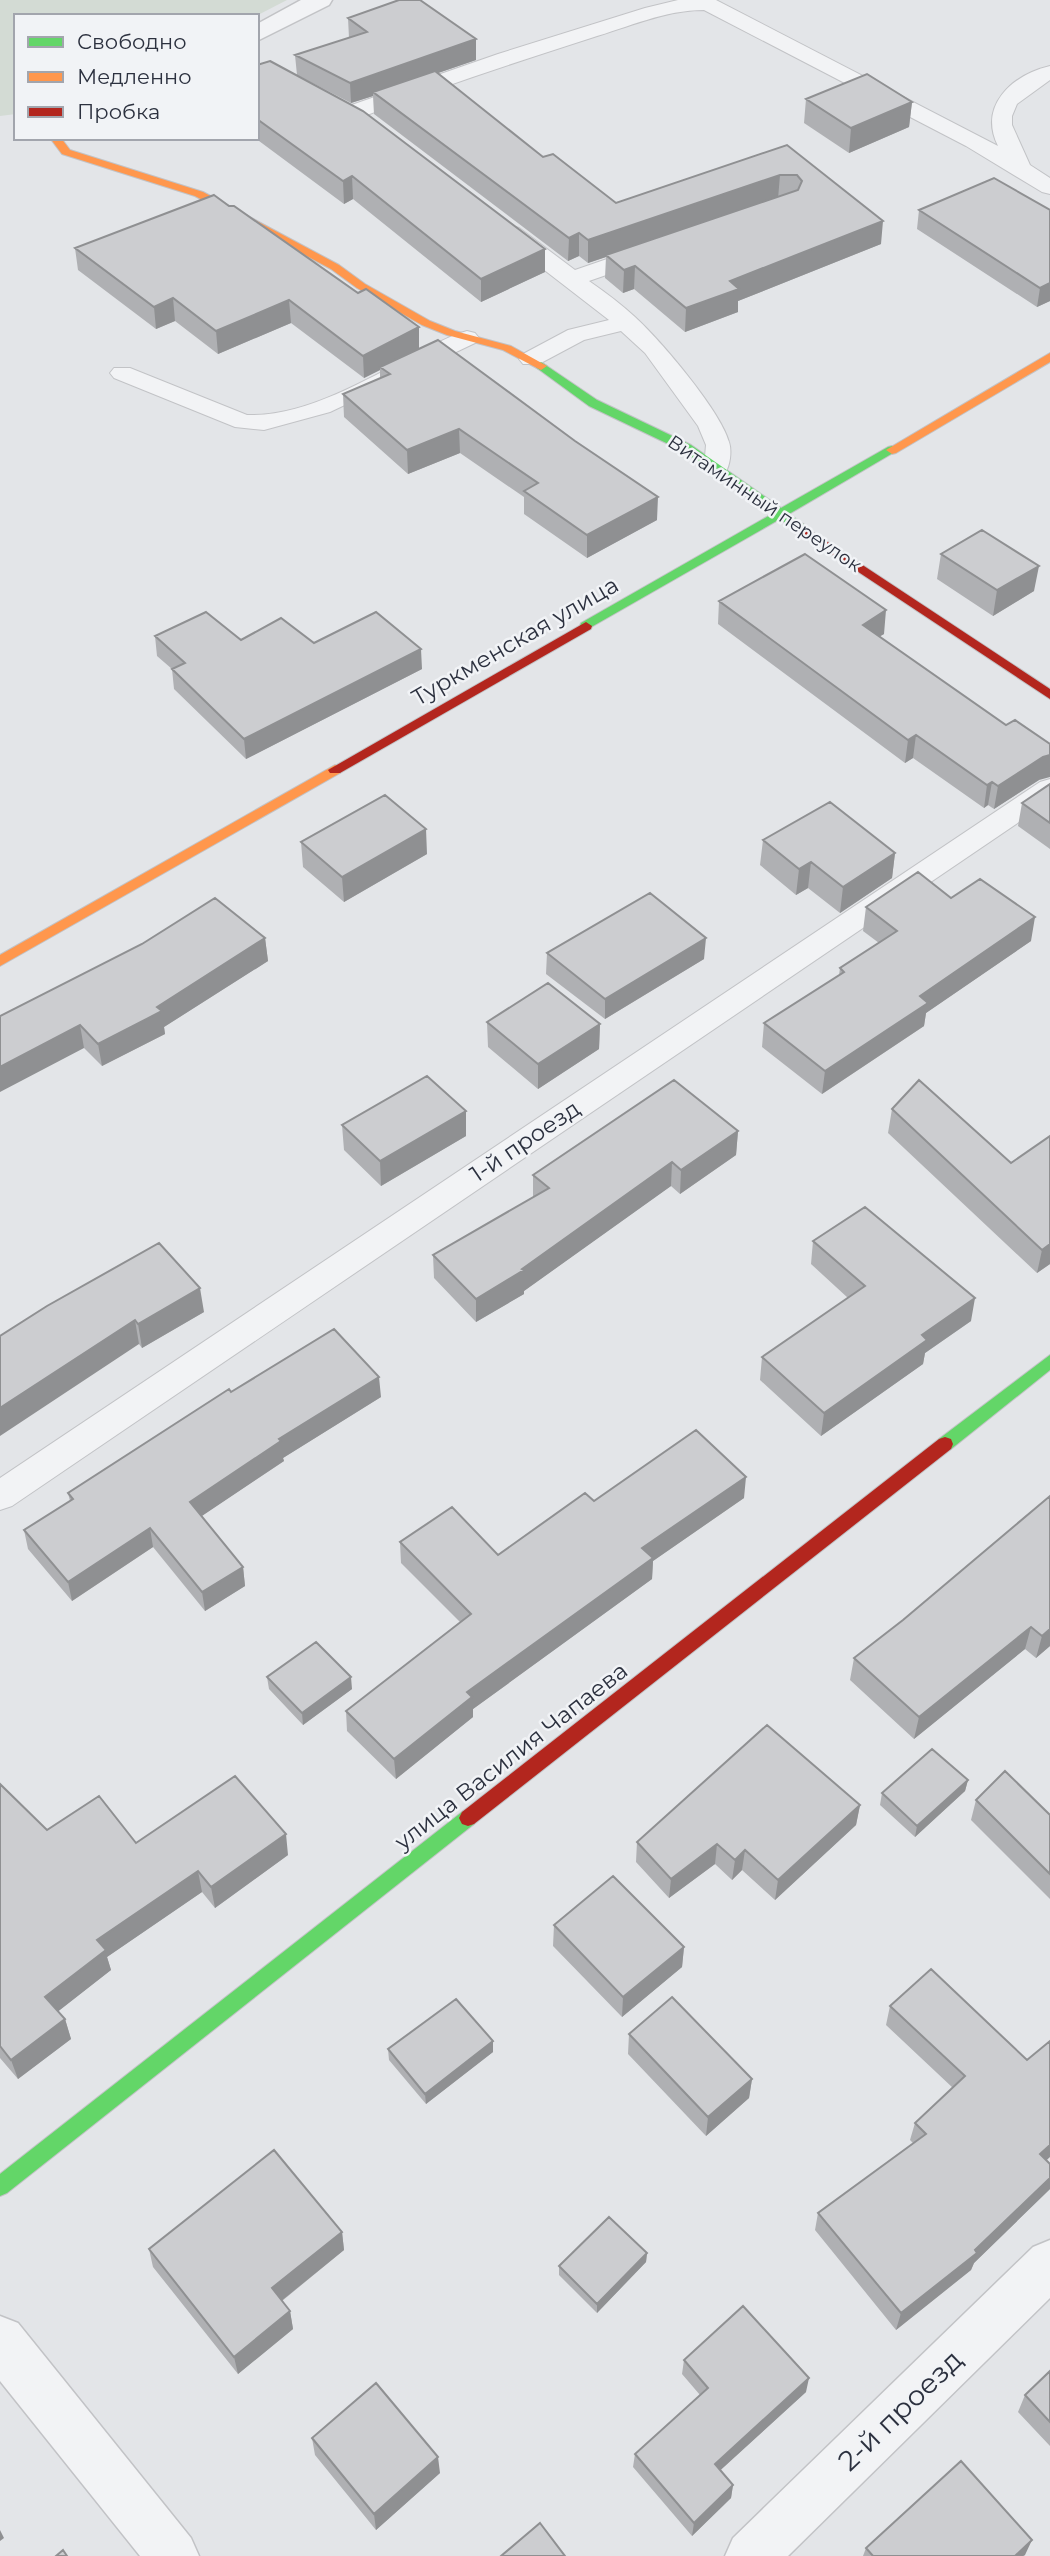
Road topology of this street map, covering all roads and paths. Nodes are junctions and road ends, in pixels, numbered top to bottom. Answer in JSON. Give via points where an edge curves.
{"nodes":[{"id":1,"x":320,"y":0,"type":"edge"},
{"id":2,"x":259,"y":33,"type":"edge"},
{"id":3,"x":1050,"y":72,"type":"edge"},
{"id":4,"x":373,"y":126,"type":"edge"},
{"id":5,"x":57,"y":140,"type":"edge"},
{"id":6,"x":1021,"y":170,"type":"junction"},
{"id":7,"x":1050,"y":187,"type":"edge"},
{"id":8,"x":496,"y":221,"type":"edge"},
{"id":9,"x":673,"y":244,"type":"edge"},
{"id":10,"x":572,"y":279,"type":"junction"},
{"id":11,"x":627,"y":322,"type":"junction"},
{"id":12,"x":467,"y":338,"type":"junction"},
{"id":13,"x":1050,"y":357,"type":"edge"},
{"id":14,"x":531,"y":359,"type":"junction"},
{"id":15,"x":122,"y":373,"type":"dead end"},
{"id":16,"x":716,"y":468,"type":"junction"},
{"id":17,"x":781,"y":515,"type":"junction"},
{"id":18,"x":1050,"y":695,"type":"edge"},
{"id":19,"x":1050,"y":788,"type":"edge"},
{"id":20,"x":0,"y":961,"type":"edge"},
{"id":21,"x":1050,"y":1361,"type":"edge"},
{"id":22,"x":0,"y":1496,"type":"edge"},
{"id":23,"x":0,"y":2186,"type":"edge"},
{"id":24,"x":1050,"y":2264,"type":"edge"},
{"id":25,"x":0,"y":2341,"type":"edge"},
{"id":26,"x":173,"y":2556,"type":"edge"},
{"id":27,"x":751,"y":2556,"type":"edge"}],
"edges":[{"from":1,"to":2,"type":"street"},
{"from":3,"to":6,"type":"lane","via":[[1032,81],[1004,109],[1000,123]]},
{"from":4,"to":6,"type":"lane","via":[[341,109],[675,7],[708,4],[974,141]]},
{"from":5,"to":12,"type":"street","name":"Витаминный переулок","via":[[66,152],[199,194],[335,267],[405,313]]},
{"from":6,"to":7,"type":"lane"},
{"from":8,"to":10,"type":"lane"},
{"from":9,"to":10,"type":"lane"},
{"from":10,"to":11,"type":"lane"},
{"from":11,"to":14,"type":"lane","via":[[576,335]]},
{"from":11,"to":16,"type":"lane","via":[[653,348],[710,425],[718,445]]},
{"from":12,"to":14,"type":"street","name":"Витаминный переулок"},
{"from":12,"to":15,"type":"lane","via":[[313,411],[271,424],[243,422]]},
{"from":13,"to":17,"type":"street","name":"Туркменская улица"},
{"from":14,"to":16,"type":"street","name":"Витаминный переулок","via":[[593,402],[661,433]]},
{"from":16,"to":17,"type":"street","name":"Витаминный переулок"},
{"from":17,"to":18,"type":"street","name":"Витаминный переулок"},
{"from":17,"to":20,"type":"street","name":"Туркменская улица"},
{"from":19,"to":22,"type":"lane","name":"1-й проезд"},
{"from":21,"to":23,"type":"street","name":"улица Василия Чапаева"},
{"from":24,"to":27,"type":"street","name":"2-й проезд"},
{"from":25,"to":26,"type":"street"}]}
